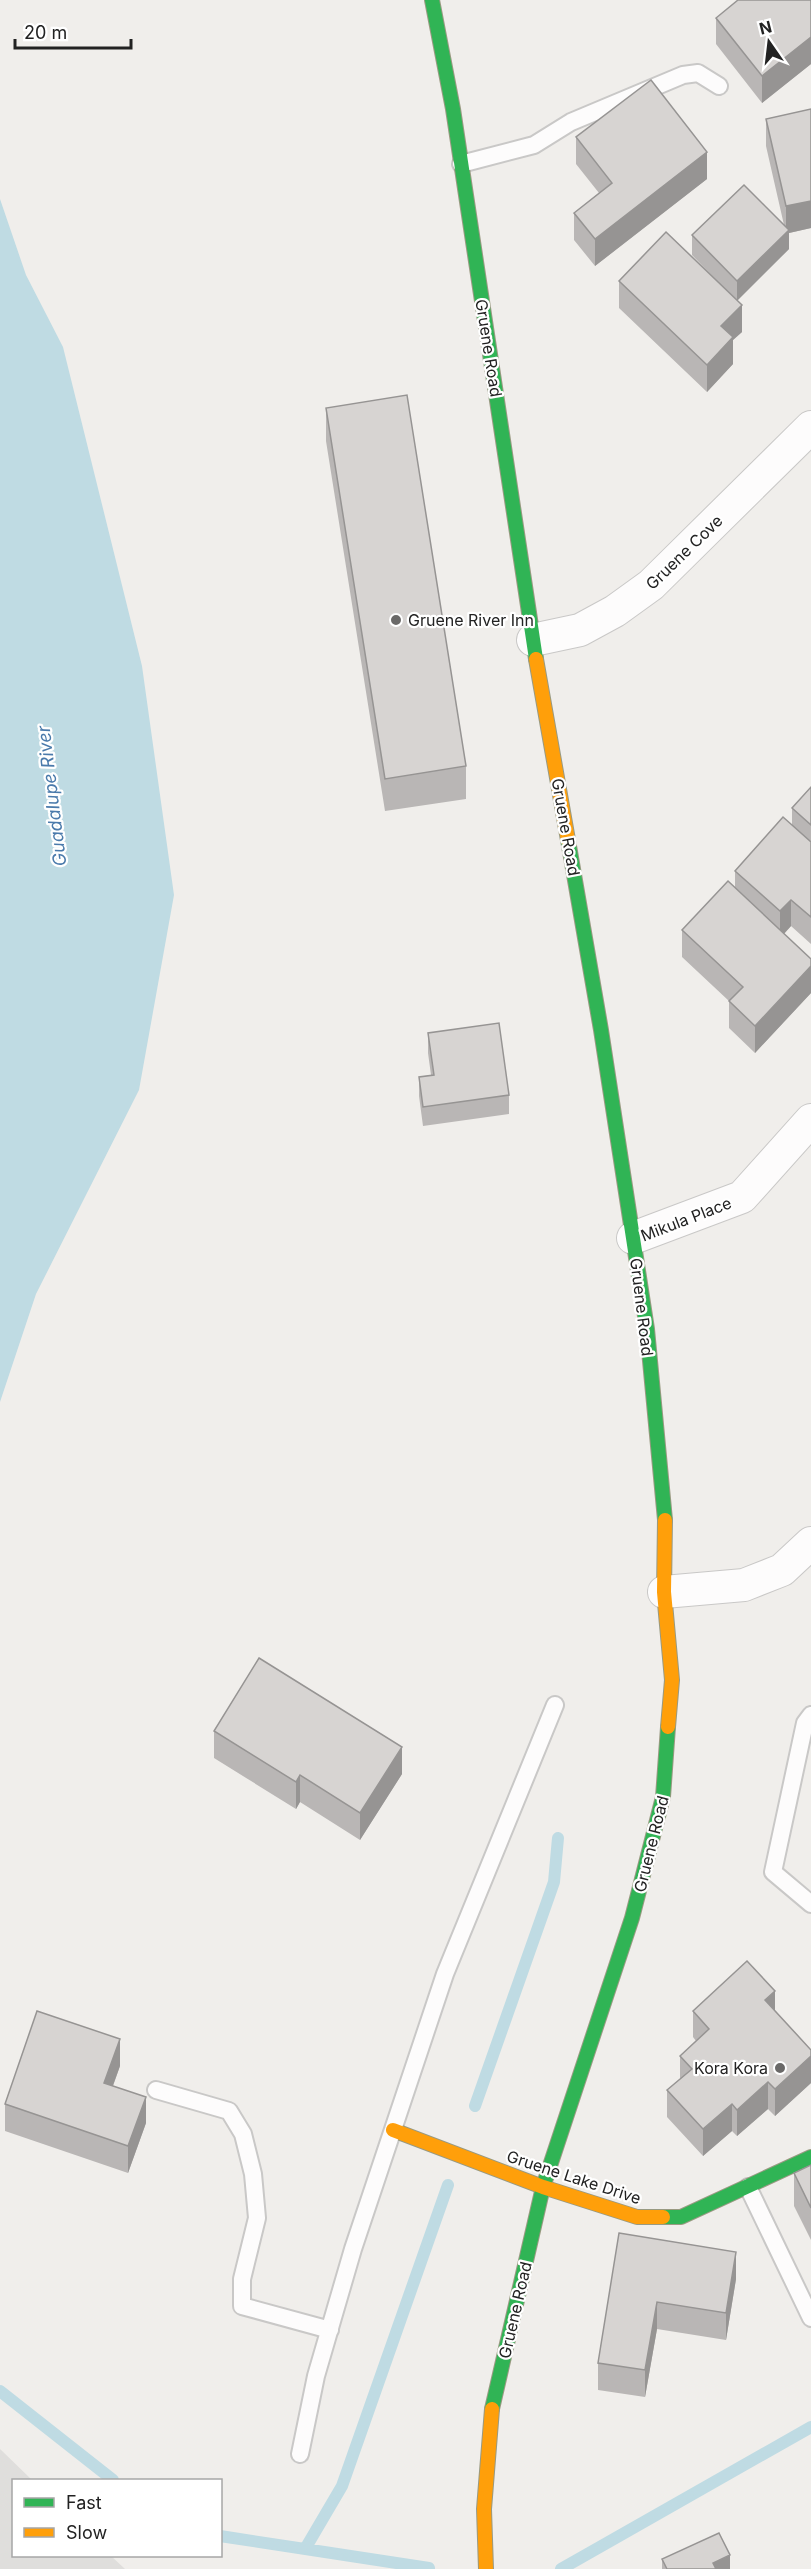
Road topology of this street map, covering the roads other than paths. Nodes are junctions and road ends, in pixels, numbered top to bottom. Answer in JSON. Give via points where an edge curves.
{"nodes":[{"id":1,"x":432,"y":0,"type":"edge"},
{"id":2,"x":719,"y":86,"type":"dead end"},
{"id":3,"x":461,"y":164,"type":"junction"},
{"id":4,"x":811,"y":427,"type":"edge"},
{"id":5,"x":533,"y":640,"type":"junction"},
{"id":6,"x":811,"y":1120,"type":"edge"},
{"id":7,"x":633,"y":1238,"type":"junction"},
{"id":8,"x":811,"y":1543,"type":"edge"},
{"id":9,"x":664,"y":1592,"type":"junction"},
{"id":10,"x":555,"y":1705,"type":"dead end"},
{"id":11,"x":811,"y":1715,"type":"edge"},
{"id":12,"x":811,"y":1905,"type":"edge"},
{"id":13,"x":156,"y":2090,"type":"dead end"},
{"id":14,"x":393,"y":2130,"type":"junction"},
{"id":15,"x":811,"y":2157,"type":"edge"},
{"id":16,"x":543,"y":2187,"type":"junction"},
{"id":17,"x":748,"y":2187,"type":"junction"},
{"id":18,"x":811,"y":2318,"type":"edge"},
{"id":19,"x":330,"y":2330,"type":"junction"},
{"id":20,"x":300,"y":2454,"type":"dead end"},
{"id":21,"x":486,"y":2569,"type":"edge"}],
"edges":[{"from":1,"to":3,"type":"street","name":"Gruene Road"},
{"from":2,"to":3,"type":"lane","via":[[698,73],[683,75],[571,122],[534,145]]},
{"from":3,"to":5,"type":"street","name":"Gruene Road"},
{"from":4,"to":5,"type":"street","name":"Gruene Cove","via":[[651,585],[580,630]]},
{"from":5,"to":7,"type":"street","name":"Gruene Road"},
{"from":6,"to":7,"type":"street","name":"Mikula Place","via":[[742,1197]]},
{"from":7,"to":9,"type":"street","name":"Gruene Road","via":[[662,1474]]},
{"from":8,"to":9,"type":"street","via":[[782,1570],[744,1586]]},
{"from":9,"to":16,"type":"street","name":"Gruene Road","via":[[672,1680],[663,1797],[632,1918]]},
{"from":10,"to":14,"type":"lane","via":[[445,1974]]},
{"from":11,"to":12,"type":"lane","via":[[805,1723],[773,1872]]},
{"from":13,"to":19,"type":"lane","via":[[229,2111],[243,2134],[253,2174],[257,2218],[242,2279],[242,2306]]},
{"from":14,"to":16,"type":"street","name":"Gruene Lake Drive"},
{"from":14,"to":19,"type":"lane"},
{"from":15,"to":17,"type":"street","name":"Gruene Lake Drive"},
{"from":16,"to":17,"type":"street","name":"Gruene Lake Drive","via":[[637,2217],[681,2217]]},
{"from":16,"to":21,"type":"street","name":"Gruene Road","via":[[491,2414],[484,2509]]},
{"from":17,"to":18,"type":"lane"},
{"from":19,"to":20,"type":"lane"}]}
